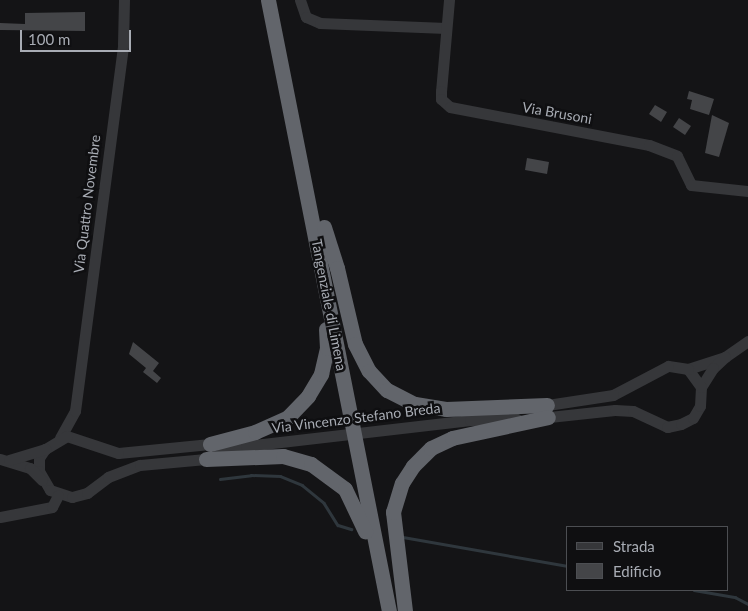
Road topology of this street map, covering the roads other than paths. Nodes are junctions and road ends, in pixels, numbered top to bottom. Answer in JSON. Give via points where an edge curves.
{"nodes":[{"id":1,"x":124,"y":0,"type":"edge"},
{"id":2,"x":268,"y":0,"type":"edge"},
{"id":3,"x":278,"y":0,"type":"edge"},
{"id":4,"x":300,"y":0,"type":"edge"},
{"id":5,"x":449,"y":0,"type":"edge"},
{"id":6,"x":446,"y":28,"type":"junction"},
{"id":7,"x":748,"y":191,"type":"edge"},
{"id":8,"x":324,"y":227,"type":"junction"},
{"id":9,"x":318,"y":248,"type":"junction"},
{"id":10,"x":748,"y":341,"type":"edge"},
{"id":11,"x":725,"y":357,"type":"junction"},
{"id":12,"x":688,"y":368,"type":"junction"},
{"id":13,"x":701,"y":386,"type":"junction"},
{"id":14,"x":75,"y":411,"type":"junction"},
{"id":15,"x":547,"y":411,"type":"junction"},
{"id":16,"x":357,"y":425,"type":"junction"},
{"id":17,"x":60,"y":438,"type":"junction"},
{"id":18,"x":85,"y":440,"type":"junction"},
{"id":19,"x":361,"y":442,"type":"junction"},
{"id":20,"x":210,"y":444,"type":"junction"},
{"id":21,"x":246,"y":446,"type":"junction"},
{"id":22,"x":45,"y":449,"type":"junction"},
{"id":23,"x":206,"y":459,"type":"junction"},
{"id":24,"x":4,"y":460,"type":"edge"},
{"id":25,"x":42,"y":481,"type":"junction"},
{"id":26,"x":58,"y":495,"type":"junction"},
{"id":27,"x":0,"y":516,"type":"edge"},
{"id":28,"x":384,"y":611,"type":"edge"},
{"id":29,"x":389,"y":611,"type":"edge"},
{"id":30,"x":399,"y":611,"type":"edge"},
{"id":31,"x":405,"y":611,"type":"edge"}],
"edges":[{"from":1,"to":14,"type":"street","name":"Via Quattro Novembre","via":[[123,44]]},
{"from":2,"to":9,"type":"highway","name":"Tangenziale di Limena"},
{"from":3,"to":8,"type":"highway","name":"Tangenziale di Limena"},
{"from":4,"to":6,"type":"street","via":[[306,17],[320,23]]},
{"from":5,"to":6,"type":"street","name":"Via Brusoni"},
{"from":6,"to":7,"type":"street","name":"Via Brusoni","via":[[441,99],[450,107],[649,145],[677,156],[691,186]]},
{"from":8,"to":15,"type":"highway","via":[[355,344],[369,371],[387,390],[414,404],[446,409]]},
{"from":8,"to":16,"type":"highway","name":"Tangenziale di Limena"},
{"from":9,"to":16,"type":"highway","name":"Tangenziale di Limena"},
{"from":9,"to":20,"type":"highway","via":[[328,348],[321,374],[308,396],[288,417],[255,432]]},
{"from":10,"to":11,"type":"street","name":"Via Vincenzo Stefano Breda"},
{"from":11,"to":12,"type":"street","name":"Via Vincenzo Stefano Breda","via":[[710,365]]},
{"from":11,"to":13,"type":"street","name":"Via Vincenzo Stefano Breda"},
{"from":12,"to":13,"type":"street"},
{"from":12,"to":15,"type":"street","name":"Via Vincenzo Stefano Breda","via":[[660,368],[631,388],[613,395]]},
{"from":13,"to":15,"type":"street","name":"Via Vincenzo Stefano Breda","via":[[700,406],[693,418],[667,427],[633,412]]},
{"from":14,"to":17,"type":"street","name":"Via Quattro Novembre"},
{"from":14,"to":18,"type":"street","name":"Via Quattro Novembre","via":[[76,423]]},
{"from":15,"to":21,"type":"street","name":"Via Vincenzo Stefano Breda"},
{"from":15,"to":31,"type":"highway","via":[[452,438],[431,448],[413,466],[402,483],[393,512]]},
{"from":16,"to":19,"type":"highway","name":"Tangenziale di Limena"},
{"from":17,"to":18,"type":"street","name":"Via Vincenzo Stefano Breda","via":[[67,436]]},
{"from":17,"to":22,"type":"street"},
{"from":18,"to":20,"type":"street","name":"Via Vincenzo Stefano Breda","via":[[118,452]]},
{"from":19,"to":29,"type":"highway","name":"Tangenziale di Limena"},
{"from":19,"to":30,"type":"highway","name":"Tangenziale di Limena"},
{"from":20,"to":21,"type":"street","name":"Via Vincenzo Stefano Breda"},
{"from":21,"to":23,"type":"street","name":"Via Vincenzo Stefano Breda"},
{"from":22,"to":24,"type":"street"},
{"from":22,"to":25,"type":"street","via":[[40,458]]},
{"from":23,"to":26,"type":"street","name":"Via Vincenzo Stefano Breda","via":[[140,465],[108,476],[87,493],[72,497]]},
{"from":23,"to":28,"type":"highway","via":[[283,456],[311,464],[333,477],[345,489],[361,518]]},
{"from":24,"to":25,"type":"street","via":[[30,468]]},
{"from":25,"to":26,"type":"street"},
{"from":26,"to":27,"type":"street","via":[[52,507]]}]}
